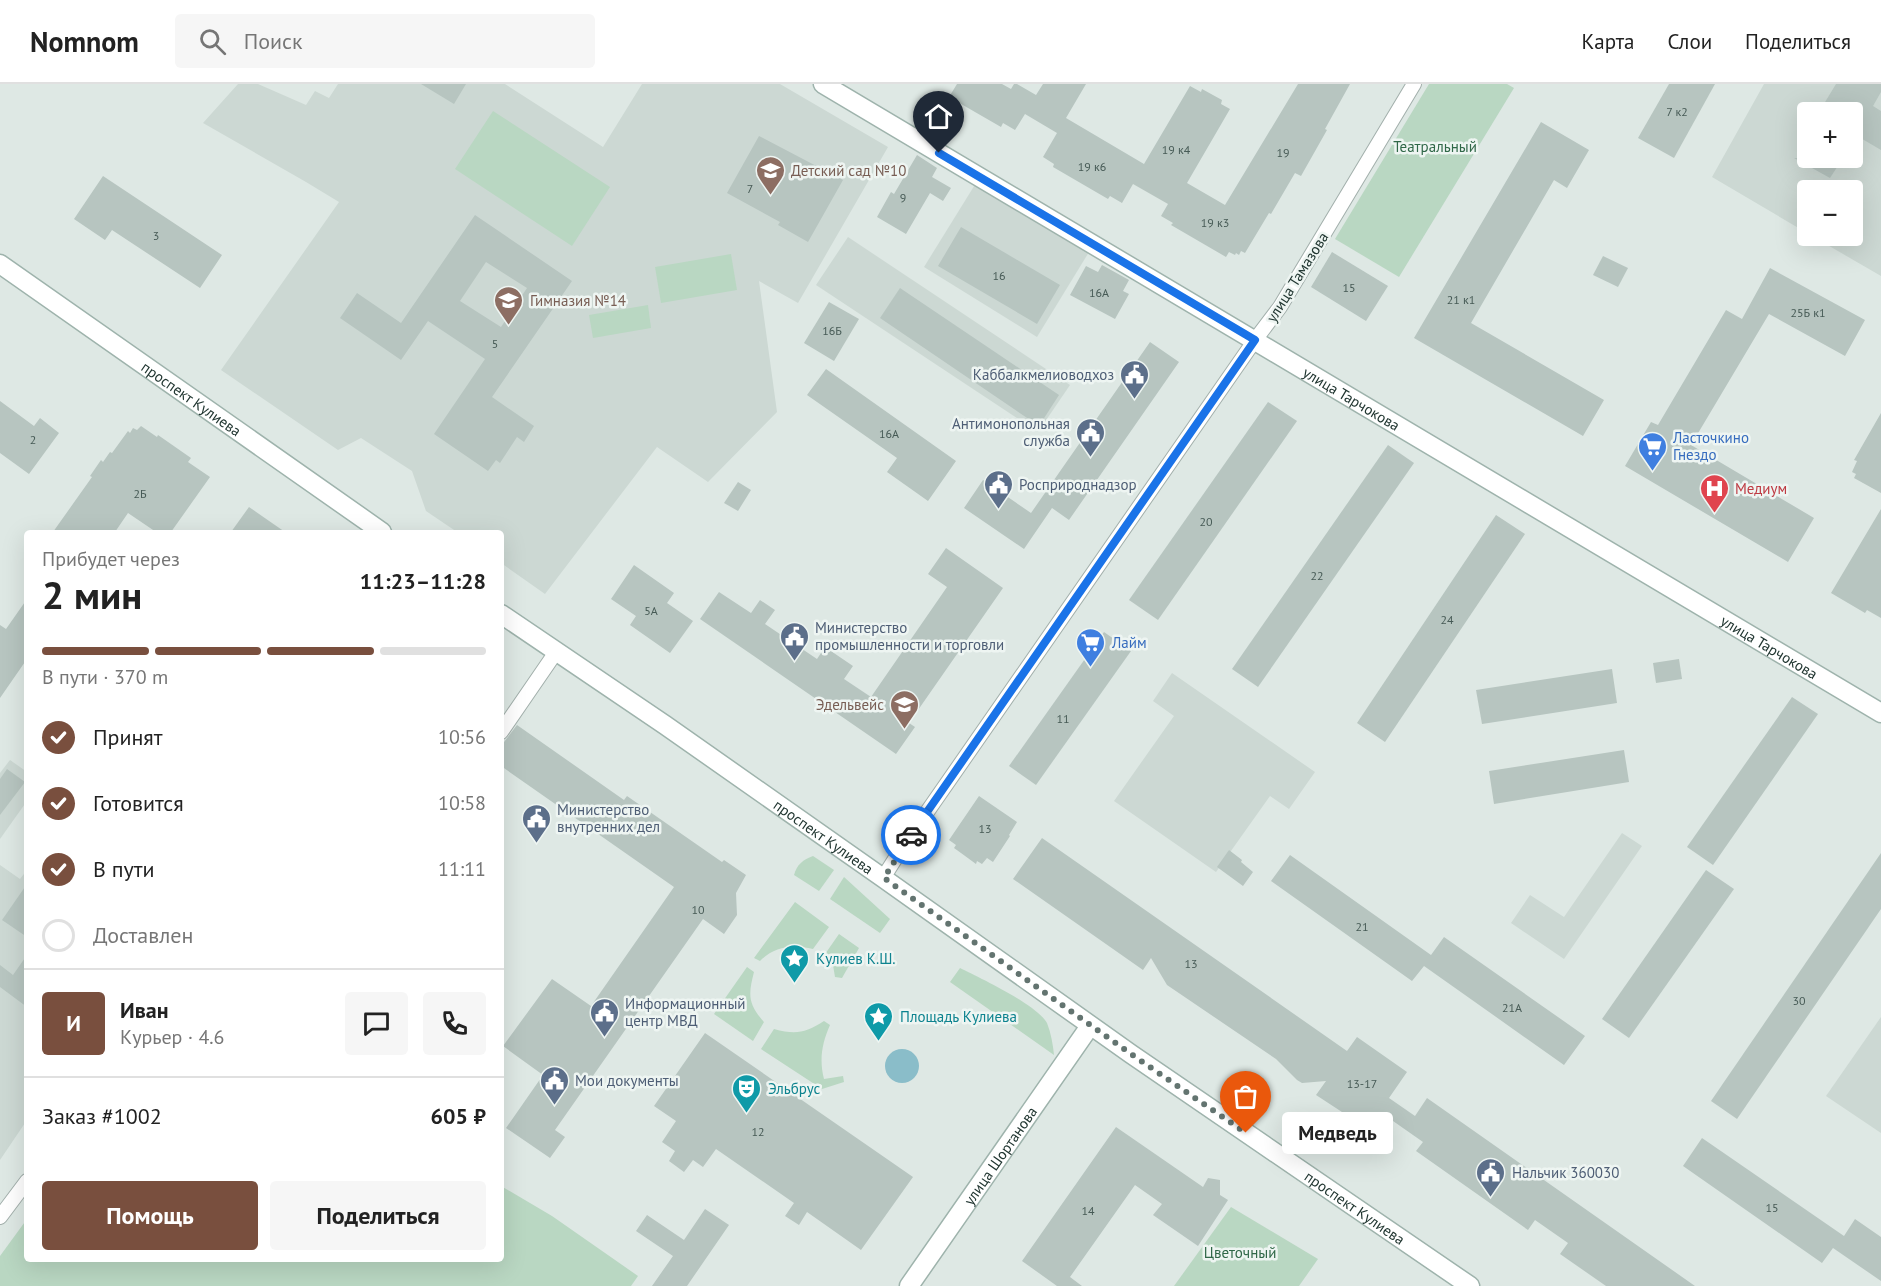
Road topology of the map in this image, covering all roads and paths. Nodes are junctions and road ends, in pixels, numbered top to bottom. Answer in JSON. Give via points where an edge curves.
{"nodes":[{"id":1,"x":823,"y":84,"type":"edge"},
{"id":2,"x":1414,"y":84,"type":"edge"},
{"id":3,"x":0,"y":264,"type":"edge"},
{"id":4,"x":1255,"y":340,"type":"junction"},
{"id":5,"x":379,"y":530,"type":"edge"},
{"id":6,"x":504,"y":616,"type":"edge"},
{"id":7,"x":556,"y":652,"type":"junction"},
{"id":8,"x":1881,"y":713,"type":"edge"},
{"id":9,"x":504,"y":728,"type":"edge"},
{"id":10,"x":884,"y":878,"type":"junction"},
{"id":11,"x":1090,"y":1026,"type":"junction"},
{"id":12,"x":24,"y":1185,"type":"edge"},
{"id":13,"x":0,"y":1217,"type":"edge"},
{"id":14,"x":909,"y":1286,"type":"edge"},
{"id":15,"x":1470,"y":1286,"type":"edge"}],
"edges":[{"from":1,"to":4,"type":"main road","name":"улица Тарчокова"},
{"from":2,"to":4,"type":"street","name":"улица Тамазова","via":[[1280,307]]},
{"from":3,"to":5,"type":"main road","name":"проспект Кулиева"},
{"from":4,"to":8,"type":"main road","name":"улица Тарчокова"},
{"from":4,"to":10,"type":"street","name":"улица Тамазова"},
{"from":6,"to":7,"type":"main road","name":"проспект Кулиева"},
{"from":7,"to":9,"type":"street"},
{"from":7,"to":10,"type":"main road","name":"проспект Кулиева"},
{"from":10,"to":11,"type":"main road","name":"проспект Кулиева"},
{"from":11,"to":14,"type":"main road","name":"улица Шортанова"},
{"from":11,"to":15,"type":"main road","name":"проспект Кулиева"},
{"from":12,"to":13,"type":"street"}]}
